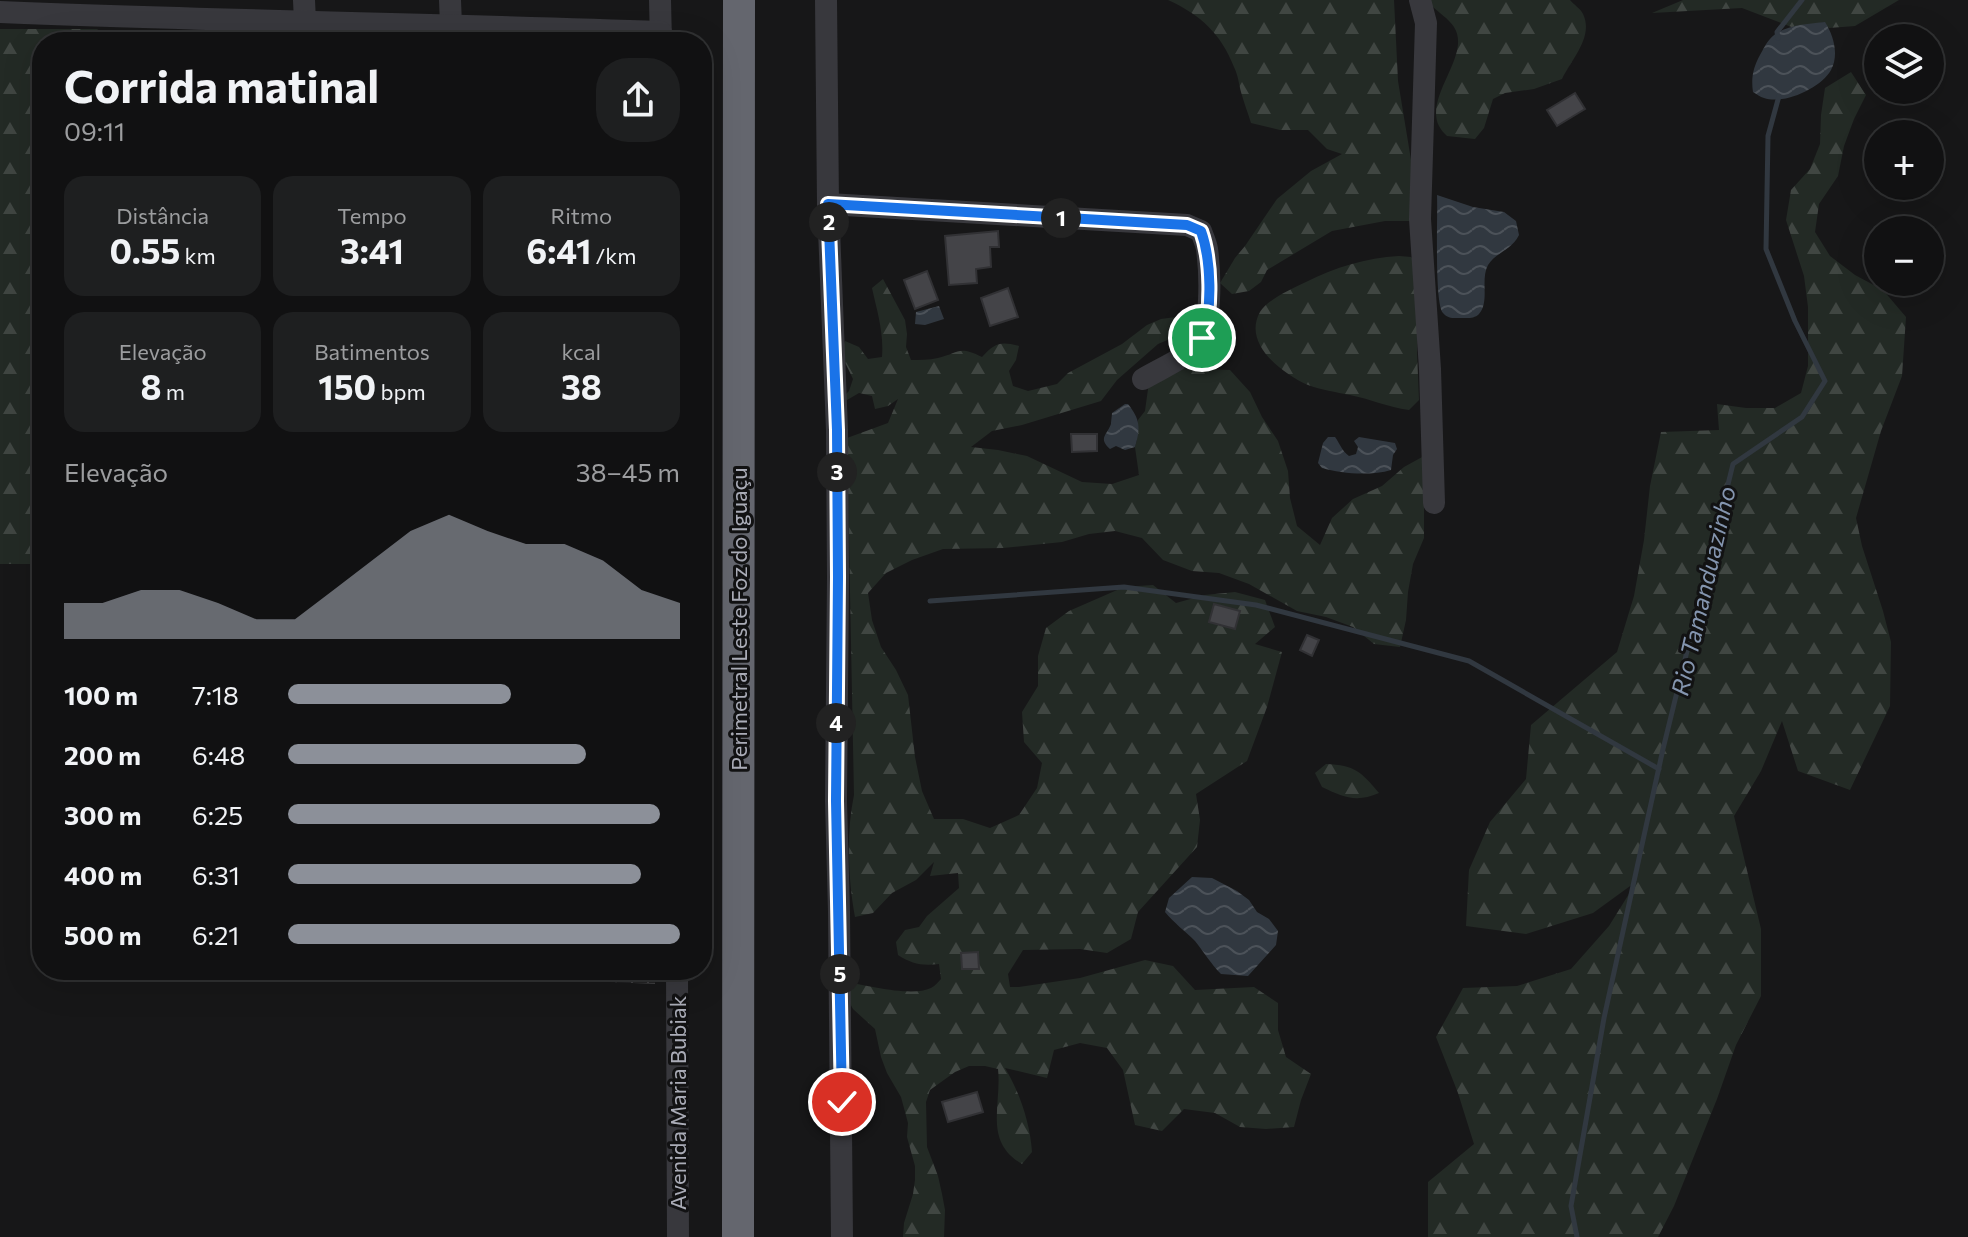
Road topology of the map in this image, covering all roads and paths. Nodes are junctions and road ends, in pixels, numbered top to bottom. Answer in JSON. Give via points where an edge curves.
{"nodes":[{"id":1,"x":450,"y":0,"type":"edge"},
{"id":2,"x":660,"y":0,"type":"edge"},
{"id":3,"x":739,"y":0,"type":"edge"},
{"id":4,"x":826,"y":0,"type":"edge"},
{"id":5,"x":1420,"y":0,"type":"edge"},
{"id":6,"x":162,"y":9,"type":"edge"},
{"id":7,"x":304,"y":11,"type":"edge"},
{"id":8,"x":0,"y":12,"type":"edge"},
{"id":9,"x":451,"y":25,"type":"junction"},
{"id":10,"x":574,"y":32,"type":"edge"},
{"id":11,"x":661,"y":32,"type":"edge"},
{"id":12,"x":828,"y":204,"type":"junction"},
{"id":13,"x":1143,"y":379,"type":"dead end"},
{"id":14,"x":1434,"y":503,"type":"dead end"},
{"id":15,"x":677,"y":980,"type":"edge"},
{"id":16,"x":678,"y":1237,"type":"edge"},
{"id":17,"x":738,"y":1237,"type":"edge"},
{"id":18,"x":842,"y":1237,"type":"edge"}],
"edges":[{"from":1,"to":9,"type":"street"},
{"from":2,"to":11,"type":"street"},
{"from":3,"to":17,"type":"highway","name":"Perimetral Leste Foz do Iguaçu"},
{"from":4,"to":12,"type":"street"},
{"from":5,"to":14,"type":"street","via":[[1426,23],[1420,219]]},
{"from":6,"to":7,"type":"street"},
{"from":6,"to":8,"type":"street"},
{"from":7,"to":9,"type":"street"},
{"from":9,"to":10,"type":"street"},
{"from":12,"to":13,"type":"street","via":[[1187,225],[1201,231],[1207,247],[1207,327],[1196,348]]},
{"from":12,"to":18,"type":"street","via":[[837,430]]},
{"from":15,"to":16,"type":"street","name":"Avenida Maria Bubiak"}]}
